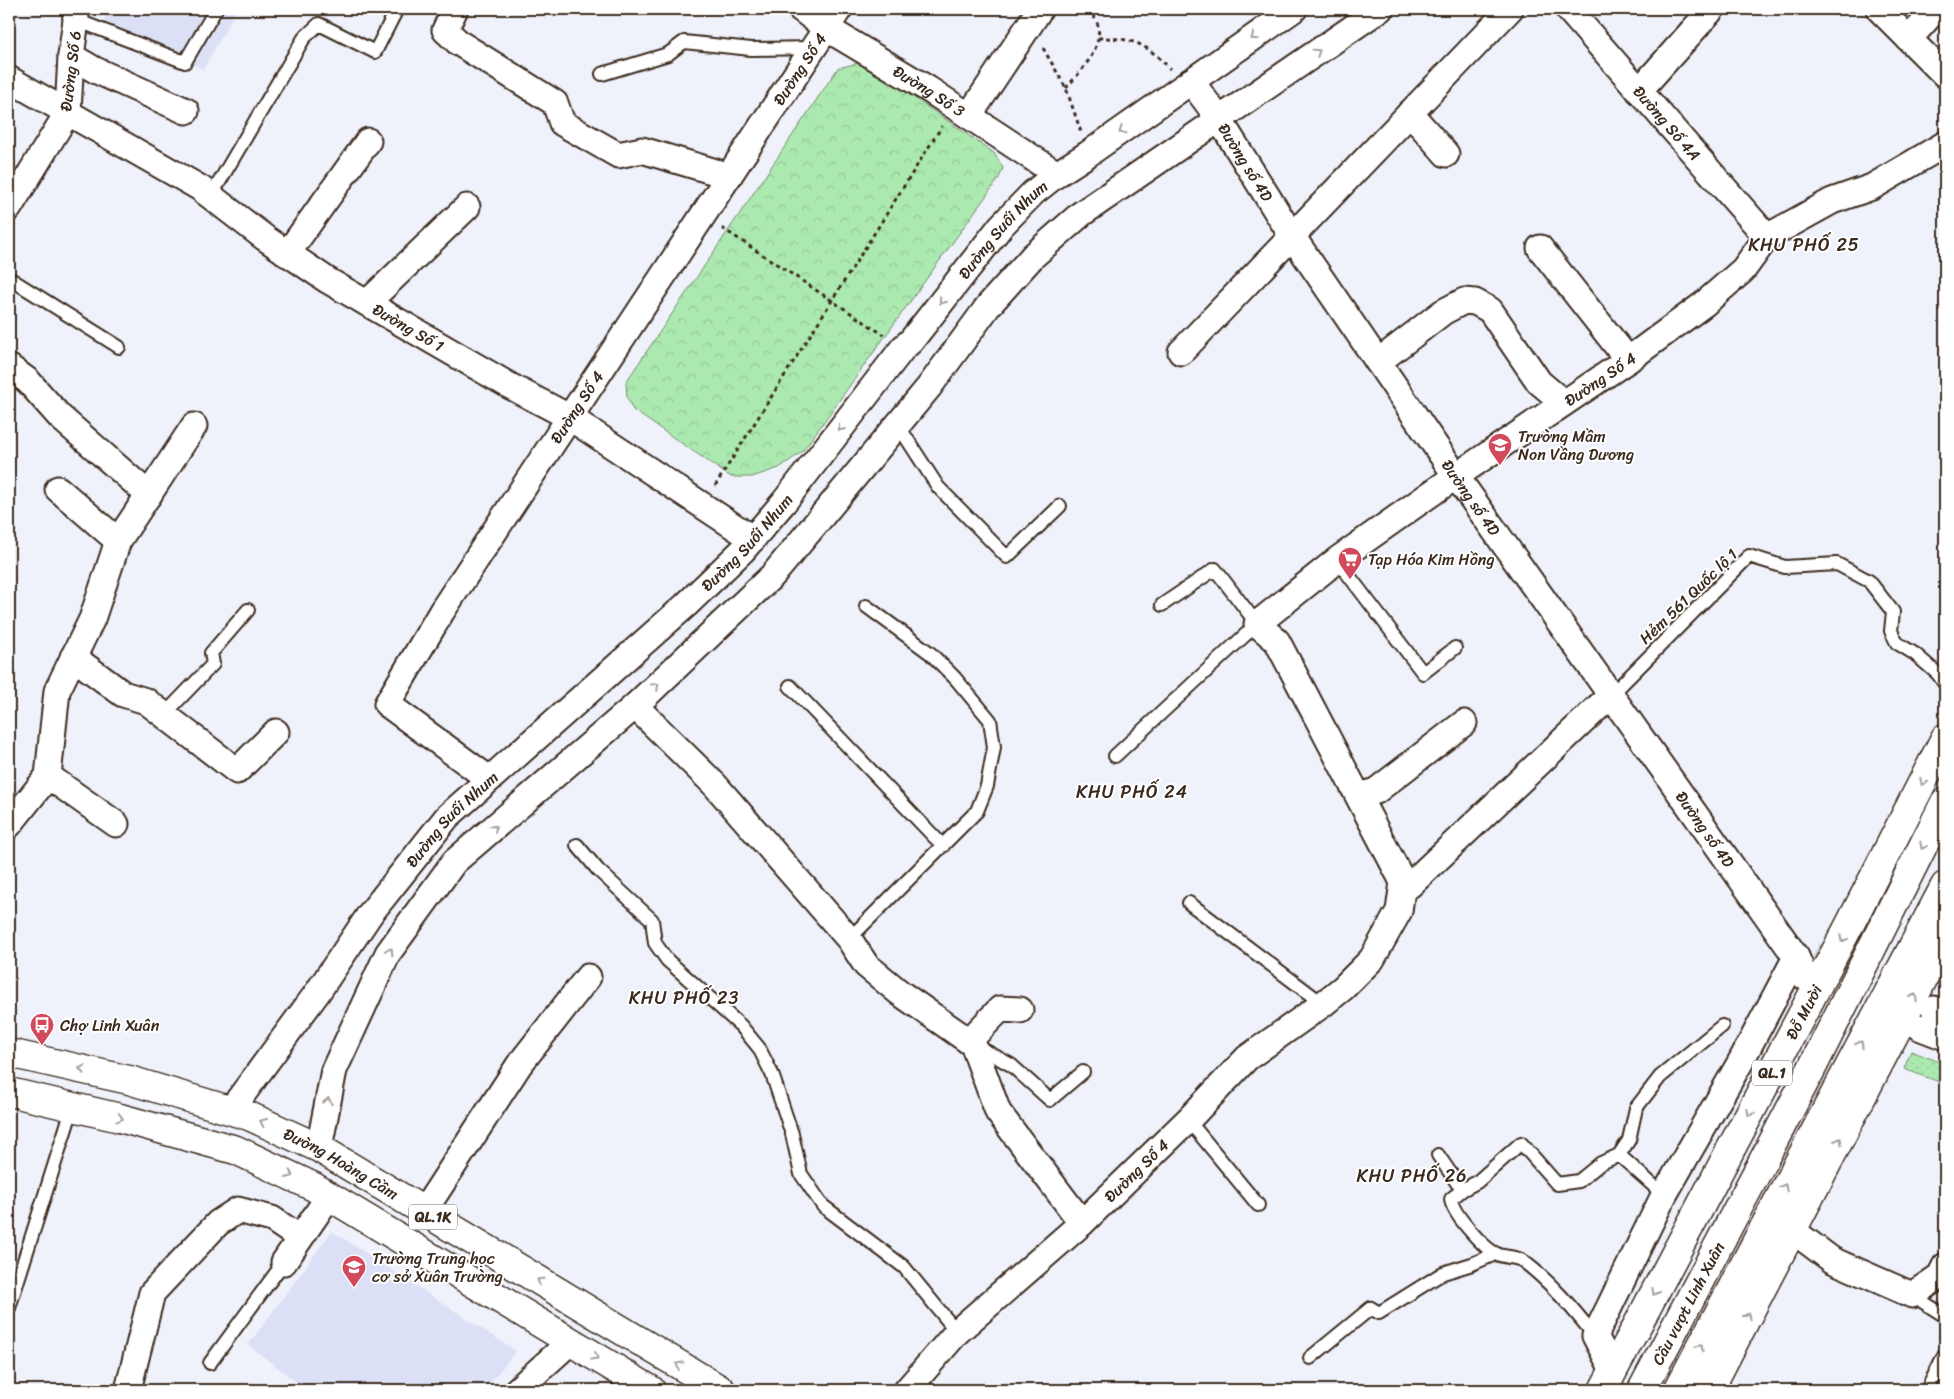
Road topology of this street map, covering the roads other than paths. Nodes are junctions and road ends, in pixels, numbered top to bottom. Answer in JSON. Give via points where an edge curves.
{"nodes":[{"id":1,"x":216,"y":9,"type":"edge"},
{"id":2,"x":397,"y":9,"type":"edge"},
{"id":3,"x":455,"y":9,"type":"edge"},
{"id":4,"x":801,"y":9,"type":"edge"},
{"id":5,"x":1040,"y":9,"type":"edge"},
{"id":6,"x":1294,"y":9,"type":"edge"},
{"id":7,"x":1380,"y":9,"type":"edge"},
{"id":8,"x":1510,"y":9,"type":"edge"},
{"id":9,"x":1568,"y":9,"type":"edge"},
{"id":10,"x":1712,"y":9,"type":"edge"},
{"id":11,"x":1879,"y":9,"type":"edge"},
{"id":12,"x":1936,"y":9,"type":"edge"},
{"id":13,"x":75,"y":14,"type":"edge"},
{"id":14,"x":826,"y":28,"type":"edge"},
{"id":15,"x":1909,"y":39,"type":"junction"},
{"id":16,"x":71,"y":56,"type":"junction"},
{"id":17,"x":602,"y":74,"type":"dead end"},
{"id":18,"x":1945,"y":74,"type":"edge"},
{"id":19,"x":9,"y":79,"type":"edge"},
{"id":20,"x":1189,"y":83,"type":"junction"},
{"id":21,"x":1639,"y":91,"type":"junction"},
{"id":22,"x":186,"y":111,"type":"dead end"},
{"id":23,"x":961,"y":111,"type":"junction"},
{"id":24,"x":68,"y":112,"type":"junction"},
{"id":25,"x":1410,"y":113,"type":"junction"},
{"id":26,"x":1219,"y":119,"type":"junction"},
{"id":27,"x":368,"y":141,"type":"dead end"},
{"id":28,"x":1945,"y":144,"type":"edge"},
{"id":29,"x":1446,"y":154,"type":"dead end"},
{"id":30,"x":1057,"y":174,"type":"junction"},
{"id":31,"x":729,"y":176,"type":"junction"},
{"id":32,"x":210,"y":196,"type":"junction"},
{"id":33,"x":9,"y":208,"type":"edge"},
{"id":34,"x":466,"y":208,"type":"dead end"},
{"id":35,"x":1292,"y":236,"type":"junction"},
{"id":36,"x":1767,"y":237,"type":"junction"},
{"id":37,"x":1540,"y":248,"type":"dead end"},
{"id":38,"x":287,"y":254,"type":"junction"},
{"id":39,"x":9,"y":278,"type":"edge"},
{"id":40,"x":367,"y":304,"type":"junction"},
{"id":41,"x":119,"y":347,"type":"dead end"},
{"id":42,"x":1181,"y":352,"type":"dead end"},
{"id":43,"x":1628,"y":360,"type":"junction"},
{"id":44,"x":1378,"y":362,"type":"junction"},
{"id":45,"x":9,"y":367,"type":"edge"},
{"id":46,"x":1564,"y":403,"type":"junction"},
{"id":47,"x":569,"y":417,"type":"junction"},
{"id":48,"x":898,"y":425,"type":"junction"},
{"id":49,"x":194,"y":426,"type":"dead end"},
{"id":50,"x":1456,"y":476,"type":"junction"},
{"id":51,"x":58,"y":488,"type":"dead end"},
{"id":52,"x":149,"y":495,"type":"junction"},
{"id":53,"x":1060,"y":506,"type":"dead end"},
{"id":54,"x":752,"y":538,"type":"junction"},
{"id":55,"x":118,"y":541,"type":"junction"},
{"id":56,"x":1337,"y":560,"type":"junction"},
{"id":57,"x":1162,"y":605,"type":"dead end"},
{"id":58,"x":866,"y":606,"type":"dead end"},
{"id":59,"x":248,"y":610,"type":"dead end"},
{"id":60,"x":1257,"y":624,"type":"junction"},
{"id":61,"x":1454,"y":648,"type":"dead end"},
{"id":62,"x":73,"y":657,"type":"junction"},
{"id":63,"x":1945,"y":684,"type":"edge"},
{"id":64,"x":790,"y":686,"type":"dead end"},
{"id":65,"x":1612,"y":694,"type":"junction"},
{"id":66,"x":635,"y":706,"type":"junction"},
{"id":67,"x":164,"y":715,"type":"junction"},
{"id":68,"x":1464,"y":723,"type":"dead end"},
{"id":69,"x":276,"y":732,"type":"dead end"},
{"id":70,"x":1945,"y":738,"type":"edge"},
{"id":71,"x":1115,"y":756,"type":"dead end"},
{"id":72,"x":48,"y":776,"type":"junction"},
{"id":73,"x":489,"y":779,"type":"junction"},
{"id":74,"x":1358,"y":796,"type":"junction"},
{"id":75,"x":1945,"y":802,"type":"edge"},
{"id":76,"x":116,"y":824,"type":"dead end"},
{"id":77,"x":9,"y":825,"type":"edge"},
{"id":78,"x":577,"y":845,"type":"dead end"},
{"id":79,"x":943,"y":846,"type":"junction"},
{"id":80,"x":1403,"y":882,"type":"junction"},
{"id":81,"x":1945,"y":886,"type":"edge"},
{"id":82,"x":1190,"y":903,"type":"dead end"},
{"id":83,"x":1945,"y":937,"type":"edge"},
{"id":84,"x":848,"y":939,"type":"junction"},
{"id":85,"x":588,"y":977,"type":"dead end"},
{"id":86,"x":1323,"y":1004,"type":"junction"},
{"id":87,"x":1020,"y":1010,"type":"dead end"},
{"id":88,"x":1933,"y":1016,"type":"edge"},
{"id":89,"x":1722,"y":1026,"type":"dead end"},
{"id":90,"x":1945,"y":1036,"type":"edge"},
{"id":91,"x":971,"y":1042,"type":"junction"},
{"id":92,"x":9,"y":1054,"type":"edge"},
{"id":93,"x":1813,"y":1066,"type":"junction"},
{"id":94,"x":1084,"y":1072,"type":"dead end"},
{"id":95,"x":9,"y":1092,"type":"edge"},
{"id":96,"x":1832,"y":1097,"type":"junction"},
{"id":97,"x":73,"y":1106,"type":"junction"},
{"id":98,"x":231,"y":1110,"type":"junction"},
{"id":99,"x":1188,"y":1120,"type":"junction"},
{"id":100,"x":319,"y":1148,"type":"junction"},
{"id":101,"x":1438,"y":1155,"type":"dead end"},
{"id":102,"x":1620,"y":1155,"type":"junction"},
{"id":103,"x":1462,"y":1190,"type":"junction"},
{"id":104,"x":1664,"y":1195,"type":"junction"},
{"id":105,"x":329,"y":1196,"type":"junction"},
{"id":106,"x":1258,"y":1205,"type":"dead end"},
{"id":107,"x":424,"y":1211,"type":"junction"},
{"id":108,"x":1734,"y":1217,"type":"joint"},
{"id":109,"x":1082,"y":1223,"type":"junction"},
{"id":110,"x":1792,"y":1230,"type":"junction"},
{"id":111,"x":300,"y":1238,"type":"junction"},
{"id":112,"x":1678,"y":1249,"type":"junction"},
{"id":113,"x":1495,"y":1254,"type":"junction"},
{"id":114,"x":284,"y":1262,"type":"joint"},
{"id":115,"x":1945,"y":1266,"type":"edge"},
{"id":116,"x":1912,"y":1295,"type":"junction"},
{"id":117,"x":9,"y":1308,"type":"edge"},
{"id":118,"x":1945,"y":1316,"type":"edge"},
{"id":119,"x":957,"y":1332,"type":"junction"},
{"id":120,"x":1595,"y":1336,"type":"junction"},
{"id":121,"x":570,"y":1342,"type":"junction"},
{"id":122,"x":1945,"y":1353,"type":"edge"},
{"id":123,"x":1310,"y":1358,"type":"dead end"},
{"id":124,"x":210,"y":1363,"type":"dead end"},
{"id":125,"x":1608,"y":1380,"type":"edge"},
{"id":126,"x":128,"y":1390,"type":"edge"},
{"id":127,"x":517,"y":1390,"type":"edge"},
{"id":128,"x":650,"y":1390,"type":"edge"},
{"id":129,"x":721,"y":1390,"type":"edge"},
{"id":130,"x":907,"y":1390,"type":"edge"},
{"id":131,"x":1642,"y":1390,"type":"edge"},
{"id":132,"x":1678,"y":1390,"type":"edge"},
{"id":133,"x":1709,"y":1390,"type":"edge"},
{"id":134,"x":1927,"y":1390,"type":"edge"}],
"edges":[{"from":1,"to":13,"type":"lane","via":[[185,62]]},
{"from":2,"to":32,"type":"lane","via":[[375,52],[320,24],[304,38]]},
{"from":3,"to":31,"type":"street","via":[[445,30],[459,43],[555,103],[562,123],[618,155],[642,150]]},
{"from":4,"to":14,"type":"street","name":"Đường Số 3"},
{"from":5,"to":23,"type":"street"},
{"from":6,"to":20,"type":"street","name":"Đường Suối Nhum","one_way":true},
{"from":26,"to":7,"type":"street","one_way":true},
{"from":8,"to":25,"type":"street"},
{"from":9,"to":21,"type":"street","name":"Đường Số 4A"},
{"from":10,"to":21,"type":"street"},
{"from":11,"to":15,"type":"street"},
{"from":12,"to":15,"type":"street"},
{"from":13,"to":16,"type":"street","name":"Đường Số 6"},
{"from":14,"to":17,"type":"lane","via":[[751,49],[684,42],[668,54]]},
{"from":14,"to":23,"type":"street","name":"Đường Số 3"},
{"from":14,"to":31,"type":"street","name":"Đường Số 4"},
{"from":15,"to":18,"type":"street"},
{"from":16,"to":22,"type":"street"},
{"from":16,"to":24,"type":"street","name":"Đường Số 6"},
{"from":19,"to":24,"type":"street","name":"Đường Số 1"},
{"from":20,"to":26,"type":"street","name":"Đường số 4D"},
{"from":20,"to":30,"type":"street","name":"Đường Suối Nhum","one_way":true},
{"from":21,"to":36,"type":"street","name":"Đường Số 4A"},
{"from":23,"to":30,"type":"street","name":"Đường Số 3"},
{"from":24,"to":32,"type":"street","name":"Đường Số 1"},
{"from":24,"to":33,"type":"street","name":"Đường Số 6"},
{"from":25,"to":29,"type":"street"},
{"from":25,"to":35,"type":"street"},
{"from":26,"to":35,"type":"street","name":"Đường số 4D"},
{"from":26,"to":48,"type":"street","via":[[1080,214],[1033,256],[989,305]]},
{"from":27,"to":38,"type":"street"},
{"from":28,"to":36,"type":"street","name":"Đường Số 4","via":[[1872,187],[1832,201]]},
{"from":30,"to":54,"type":"street","name":"Đường Suối Nhum","one_way":true,"via":[[1001,226],[784,502]]},
{"from":31,"to":47,"type":"street","name":"Đường Số 4"},
{"from":32,"to":38,"type":"street","name":"Đường Số 1"},
{"from":34,"to":40,"type":"street"},
{"from":35,"to":42,"type":"street"},
{"from":35,"to":44,"type":"street","name":"Đường số 4D"},
{"from":36,"to":43,"type":"street","name":"Đường Số 4","via":[[1744,270]]},
{"from":37,"to":43,"type":"street"},
{"from":38,"to":40,"type":"street","name":"Đường Số 1"},
{"from":39,"to":41,"type":"lane"},
{"from":40,"to":47,"type":"street","name":"Đường Số 1"},
{"from":43,"to":46,"type":"street","name":"Đường Số 4"},
{"from":44,"to":46,"type":"street","via":[[1443,312],[1464,301],[1475,302],[1490,310],[1539,382]]},
{"from":44,"to":50,"type":"street","name":"Đường số 4D"},
{"from":45,"to":52,"type":"street"},
{"from":46,"to":50,"type":"street","name":"Đường Số 4"},
{"from":47,"to":54,"type":"street","name":"Đường Số 1"},
{"from":47,"to":73,"type":"street","name":"Đường Số 4","via":[[442,611],[388,704]]},
{"from":48,"to":53,"type":"lane","via":[[938,487],[1007,557]]},
{"from":66,"to":48,"type":"street","one_way":true,"via":[[772,575]]},
{"from":49,"to":52,"type":"street"},
{"from":50,"to":56,"type":"street","name":"Đường Số 4"},
{"from":50,"to":65,"type":"street","name":"Đường số 4D"},
{"from":51,"to":55,"type":"street"},
{"from":52,"to":55,"type":"street"},
{"from":54,"to":73,"type":"street","name":"Đường Suối Nhum","via":[[686,605]]},
{"from":55,"to":62,"type":"street","via":[[92,619]]},
{"from":56,"to":60,"type":"street","name":"Đường Số 4"},
{"from":56,"to":61,"type":"lane","via":[[1423,674]]},
{"from":57,"to":60,"type":"lane","via":[[1215,570]]},
{"from":58,"to":79,"type":"lane","via":[[930,653],[990,720],[994,748],[987,786],[977,812]]},
{"from":59,"to":67,"type":"lane","via":[[211,653],[213,664]]},
{"from":60,"to":71,"type":"lane"},
{"from":60,"to":74,"type":"street","via":[[1277,641]]},
{"from":62,"to":67,"type":"street","via":[[124,694],[146,701]]},
{"from":62,"to":72,"type":"street","via":[[57,691]]},
{"from":63,"to":65,"type":"lane","name":"Hẻm 561 Quốc lộ 1","via":[[1915,654],[1897,643],[1891,631],[1893,612],[1869,581],[1837,564],[1784,566],[1749,556]]},
{"from":64,"to":79,"type":"lane"},
{"from":65,"to":80,"type":"street","via":[[1410,885]]},
{"from":65,"to":104,"type":"street","name":"Đường số 4D","via":[[1805,963],[1741,1061]]},
{"from":66,"to":84,"type":"street","via":[[715,785]]},
{"from":100,"to":66,"type":"street","one_way":true,"via":[[334,1070],[388,953],[454,862]]},
{"from":67,"to":69,"type":"street","via":[[237,771]]},
{"from":68,"to":74,"type":"street","via":[[1376,791]]},
{"from":70,"to":112,"type":"main road","name":"Đỗ Mười","number":"QL.1","one_way":true,"via":[[1844,937]]},
{"from":72,"to":76,"type":"street"},
{"from":72,"to":77,"type":"street"},
{"from":73,"to":98,"type":"street","name":"Đường Suối Nhum","via":[[447,817],[370,914],[317,994]]},
{"from":74,"to":80,"type":"street"},
{"from":75,"to":93,"type":"main road","name":"Đỗ Mười","number":"QL.1","one_way":true},
{"from":78,"to":119,"type":"lane","via":[[598,870],[652,920],[655,943],[667,960],[741,1026],[759,1048],[772,1074],[792,1134],[801,1174],[823,1206],[904,1267]]},
{"from":79,"to":84,"type":"lane"},
{"from":80,"to":86,"type":"street","name":"Đường Số 4","via":[[1399,911],[1372,959]]},
{"from":96,"to":81,"type":"main road","one_way":true},
{"from":82,"to":86,"type":"lane"},
{"from":110,"to":83,"type":"main road","one_way":true},
{"from":84,"to":91,"type":"street","via":[[866,965]]},
{"from":85,"to":107,"type":"street","via":[[519,1065]]},
{"from":86,"to":99,"type":"street","name":"Đường Số 4","via":[[1247,1058]]},
{"from":87,"to":91,"type":"street","via":[[1000,1009]]},
{"from":88,"to":90,"type":"street"},
{"from":89,"to":102,"type":"lane","via":[[1660,1077],[1636,1108],[1629,1140]]},
{"from":91,"to":94,"type":"lane","via":[[1011,1065],[1050,1100]]},
{"from":91,"to":109,"type":"street","via":[[998,1112]]},
{"from":98,"to":92,"type":"main road","name":"Đường Hoàng Cầm","number":"QL.1K","one_way":true,"via":[[130,1080]]},
{"from":93,"to":108,"type":"main road","name":"Đỗ Mười","number":"QL.1"},
{"from":93,"to":112,"type":"main road"},
{"from":95,"to":97,"type":"main road","name":"Đường Hoàng Cầm","number":"QL.1K"},
{"from":96,"to":110,"type":"main road"},
{"from":132,"to":96,"type":"main road","name":"Cầu vượt Linh Xuân","one_way":true},
{"from":97,"to":105,"type":"main road","name":"Đường Hoàng Cầm","number":"QL.1K","one_way":true,"via":[[236,1150]]},
{"from":97,"to":117,"type":"lane"},
{"from":100,"to":98,"type":"main road","name":"Đường Hoàng Cầm","number":"QL.1K","one_way":true},
{"from":99,"to":106,"type":"lane"},
{"from":99,"to":109,"type":"street","name":"Đường Số 4"},
{"from":100,"to":107,"type":"main road","name":"Đường Hoàng Cầm","number":"QL.1K"},
{"from":101,"to":103,"type":"lane"},
{"from":102,"to":103,"type":"lane","via":[[1601,1162],[1579,1181],[1557,1184],[1521,1143],[1477,1182]]},
{"from":102,"to":104,"type":"lane"},
{"from":103,"to":113,"type":"lane","via":[[1451,1198],[1452,1205],[1464,1223]]},
{"from":104,"to":120,"type":"street"},
{"from":105,"to":111,"type":"street"},
{"from":105,"to":121,"type":"main road","name":"Đường Hoàng Cầm","number":"QL.1K"},
{"from":129,"to":107,"type":"main road","name":"Đường Hoàng Cầm","number":"QL.1K","one_way":true},
{"from":108,"to":131,"type":"main road","name":"Cầu vượt Linh Xuân","number":"QL.1"},
{"from":109,"to":119,"type":"street","name":"Đường Số 4"},
{"from":110,"to":116,"type":"street","via":[[1832,1260]]},
{"from":133,"to":110,"type":"main road","one_way":true},
{"from":111,"to":114,"type":"street"},
{"from":111,"to":126,"type":"street","via":[[272,1219],[238,1210],[218,1223],[152,1293]]},
{"from":112,"to":125,"type":"main road","name":"Đỗ Mười","number":"QL.1","one_way":true},
{"from":113,"to":120,"type":"lane","via":[[1520,1259],[1549,1284]]},
{"from":113,"to":123,"type":"lane","via":[[1444,1273],[1380,1312],[1371,1308]]},
{"from":114,"to":124,"type":"lane"},
{"from":115,"to":116,"type":"street","via":[[1940,1276]]},
{"from":116,"to":118,"type":"lane"},
{"from":119,"to":130,"type":"street","name":"Đường Số 4"},
{"from":120,"to":125,"type":"street"},
{"from":121,"to":127,"type":"street"},
{"from":121,"to":128,"type":"main road","name":"Đường Hoàng Cầm","number":"QL.1K","one_way":true},
{"from":122,"to":134,"type":"lane"}]}
